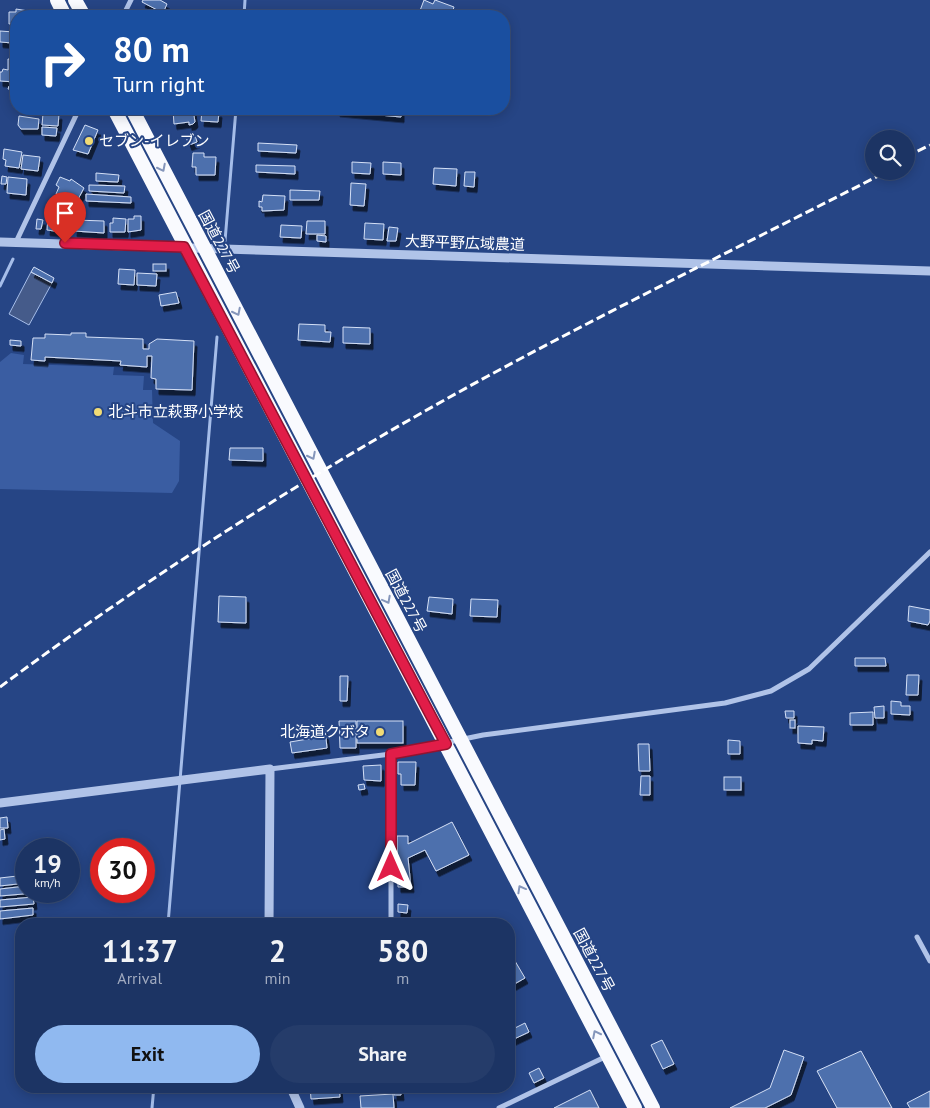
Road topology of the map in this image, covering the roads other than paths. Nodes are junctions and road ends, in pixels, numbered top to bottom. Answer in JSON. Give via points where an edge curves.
{"nodes":[{"id":1,"x":76,"y":115,"type":"edge"},
{"id":2,"x":117,"y":115,"type":"edge"},
{"id":3,"x":135,"y":115,"type":"edge"},
{"id":4,"x":0,"y":242,"type":"edge"},
{"id":5,"x":16,"y":242,"type":"junction"},
{"id":6,"x":184,"y":247,"type":"junction"},
{"id":7,"x":204,"y":248,"type":"junction"},
{"id":8,"x":930,"y":271,"type":"edge"},
{"id":9,"x":930,"y":552,"type":"edge"},
{"id":10,"x":461,"y":741,"type":"junction"},
{"id":11,"x":446,"y":744,"type":"junction"},
{"id":12,"x":391,"y":754,"type":"junction"},
{"id":13,"x":270,"y":769,"type":"junction"},
{"id":14,"x":0,"y":804,"type":"edge"},
{"id":15,"x":269,"y":918,"type":"edge"},
{"id":16,"x":392,"y":918,"type":"edge"},
{"id":17,"x":917,"y":937,"type":"dead end"},
{"id":18,"x":930,"y":961,"type":"edge"},
{"id":19,"x":607,"y":1056,"type":"junction"},
{"id":20,"x":293,"y":1093,"type":"edge"},
{"id":21,"x":300,"y":1108,"type":"edge"},
{"id":22,"x":499,"y":1108,"type":"edge"},
{"id":23,"x":634,"y":1108,"type":"edge"},
{"id":24,"x":653,"y":1108,"type":"edge"}],
"edges":[{"from":1,"to":5,"type":"street"},
{"from":2,"to":6,"type":"highway","name":"国道227号"},
{"from":3,"to":7,"type":"highway","name":"国道227号","one_way":true},
{"from":4,"to":5,"type":"street","name":"大野平野広域農道"},
{"from":5,"to":6,"type":"street","name":"大野平野広域農道"},
{"from":6,"to":7,"type":"street","name":"大野平野広域農道"},
{"from":6,"to":11,"type":"highway","name":"国道227号"},
{"from":7,"to":8,"type":"street","name":"大野平野広域農道"},
{"from":7,"to":10,"type":"highway","name":"国道227号","one_way":true},
{"from":9,"to":10,"type":"street","via":[[809,669],[771,691],[725,703],[483,735]]},
{"from":10,"to":11,"type":"street"},
{"from":10,"to":24,"type":"highway","name":"国道227号"},
{"from":11,"to":12,"type":"street"},
{"from":19,"to":11,"type":"highway","name":"国道227号","one_way":true},
{"from":12,"to":13,"type":"street"},
{"from":12,"to":16,"type":"street"},
{"from":13,"to":14,"type":"street"},
{"from":13,"to":15,"type":"street"},
{"from":17,"to":18,"type":"street"},
{"from":19,"to":22,"type":"street"},
{"from":19,"to":23,"type":"highway","name":"国道227号"},
{"from":20,"to":21,"type":"street"}]}
